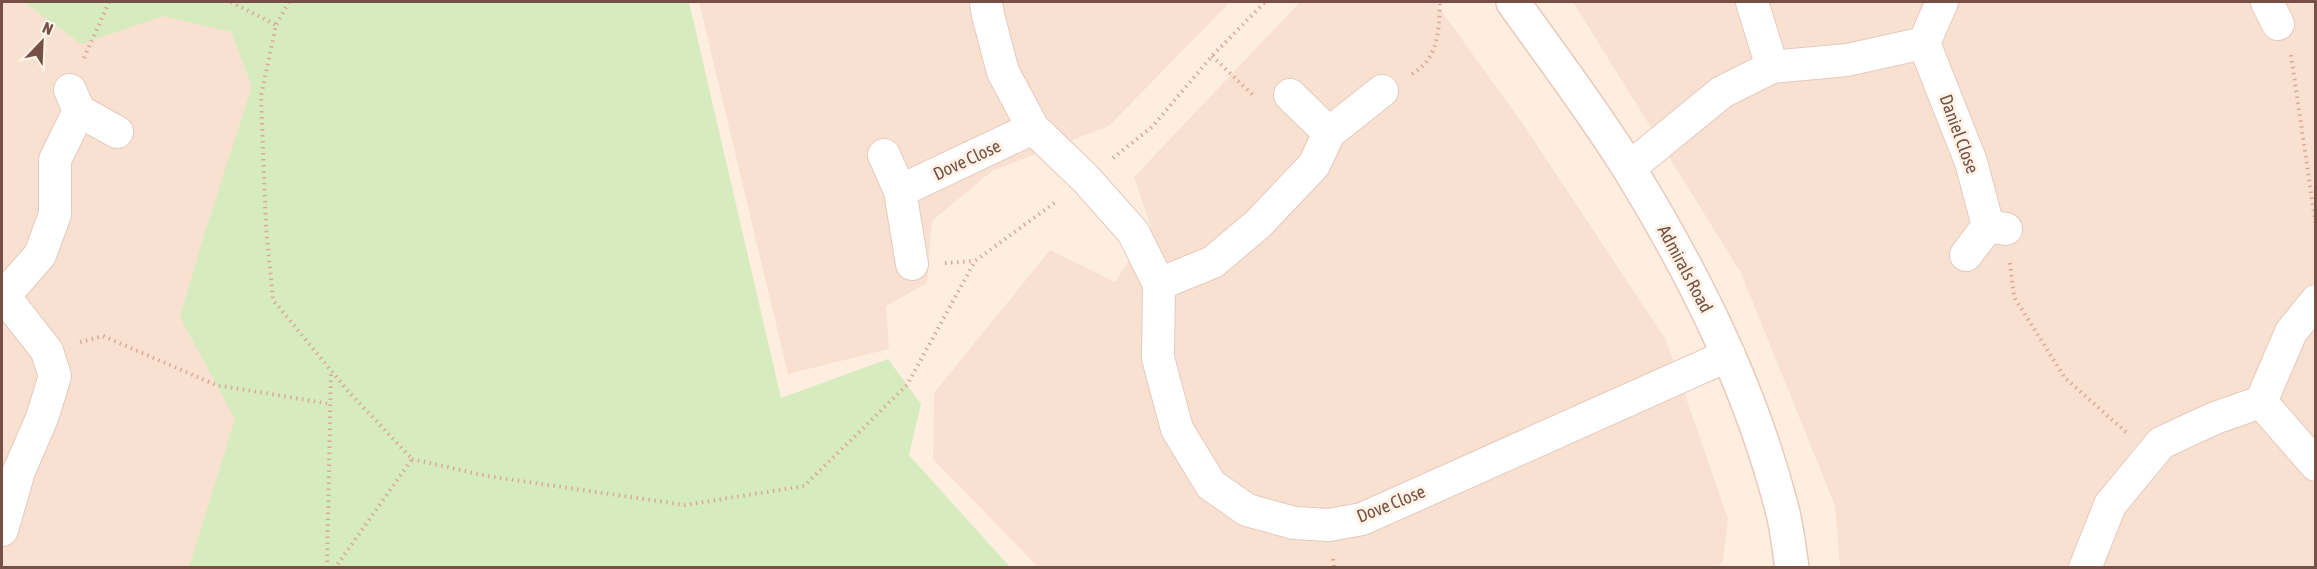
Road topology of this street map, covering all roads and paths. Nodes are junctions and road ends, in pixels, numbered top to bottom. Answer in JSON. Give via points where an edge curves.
{"nodes":[{"id":1,"x":109,"y":2,"type":"edge"},
{"id":2,"x":231,"y":2,"type":"edge"},
{"id":3,"x":289,"y":2,"type":"edge"},
{"id":4,"x":986,"y":2,"type":"edge"},
{"id":5,"x":1265,"y":2,"type":"edge"},
{"id":6,"x":1440,"y":2,"type":"edge"},
{"id":7,"x":1513,"y":2,"type":"edge"},
{"id":8,"x":1752,"y":2,"type":"edge"},
{"id":9,"x":1942,"y":2,"type":"edge"},
{"id":10,"x":2273,"y":13,"type":"edge"},
{"id":11,"x":276,"y":25,"type":"junction"},
{"id":12,"x":1923,"y":43,"type":"junction"},
{"id":13,"x":1212,"y":56,"type":"junction"},
{"id":14,"x":1772,"y":67,"type":"junction"},
{"id":15,"x":1383,"y":91,"type":"joint"},
{"id":16,"x":1290,"y":95,"type":"joint"},
{"id":17,"x":74,"y":100,"type":"junction"},
{"id":18,"x":1033,"y":128,"type":"junction"},
{"id":19,"x":117,"y":132,"type":"dead end"},
{"id":20,"x":1329,"y":133,"type":"junction"},
{"id":21,"x":884,"y":155,"type":"dead end"},
{"id":22,"x":1629,"y":168,"type":"junction"},
{"id":23,"x":1086,"y":179,"type":"junction"},
{"id":24,"x":900,"y":191,"type":"junction"},
{"id":25,"x":2316,"y":227,"type":"edge"},
{"id":26,"x":1997,"y":228,"type":"junction"},
{"id":27,"x":1966,"y":255,"type":"dead end"},
{"id":28,"x":912,"y":264,"type":"dead end"},
{"id":29,"x":1159,"y":284,"type":"junction"},
{"id":30,"x":3,"y":295,"type":"edge"},
{"id":31,"x":2316,"y":302,"type":"edge"},
{"id":32,"x":47,"y":351,"type":"junction"},
{"id":33,"x":1730,"y":355,"type":"junction"},
{"id":34,"x":331,"y":370,"type":"junction"},
{"id":35,"x":2261,"y":402,"type":"junction"},
{"id":36,"x":331,"y":404,"type":"junction"},
{"id":37,"x":2152,"y":455,"type":"junction"},
{"id":38,"x":412,"y":459,"type":"junction"},
{"id":39,"x":2316,"y":465,"type":"edge"},
{"id":40,"x":2,"y":530,"type":"edge"},
{"id":41,"x":327,"y":567,"type":"edge"},
{"id":42,"x":334,"y":567,"type":"edge"},
{"id":43,"x":1792,"y":567,"type":"edge"},
{"id":44,"x":2085,"y":567,"type":"edge"}],
"edges":[{"from":1,"to":17,"type":"path"},
{"from":2,"to":11,"type":"path"},
{"from":3,"to":11,"type":"path"},
{"from":4,"to":18,"type":"street","name":"Dove Close","via":[[1003,72]]},
{"from":5,"to":13,"type":"path"},
{"from":6,"to":15,"type":"path","via":[[1435,50],[1421,69]]},
{"from":7,"to":22,"type":"street","name":"Admirals Road"},
{"from":8,"to":14,"type":"street"},
{"from":9,"to":12,"type":"street"},
{"from":10,"to":25,"type":"path","via":[[2290,54]]},
{"from":11,"to":34,"type":"path","via":[[261,96],[273,300]]},
{"from":12,"to":14,"type":"street","via":[[1847,60]]},
{"from":12,"to":26,"type":"street","name":"Daniel Close"},
{"from":13,"to":16,"type":"path","via":[[1271,112]]},
{"from":13,"to":23,"type":"path","via":[[1152,127]]},
{"from":14,"to":22,"type":"street","via":[[1722,92]]},
{"from":15,"to":20,"type":"street"},
{"from":16,"to":20,"type":"street"},
{"from":17,"to":19,"type":"street"},
{"from":17,"to":30,"type":"street","via":[[55,160],[55,214],[40,255]]},
{"from":18,"to":23,"type":"street","name":"Dove Close"},
{"from":18,"to":24,"type":"street","name":"Dove Close"},
{"from":20,"to":29,"type":"street","via":[[1314,165],[1258,224],[1213,262]]},
{"from":21,"to":24,"type":"street"},
{"from":22,"to":33,"type":"street","name":"Admirals Road"},
{"from":23,"to":29,"type":"street","name":"Dove Close","via":[[1133,232]]},
{"from":23,"to":38,"type":"path","via":[[975,261],[907,385],[804,486],[685,505],[487,476]]},
{"from":24,"to":28,"type":"street"},
{"from":26,"to":27,"type":"street"},
{"from":26,"to":37,"type":"path","via":[[2014,297],[2066,378]]},
{"from":29,"to":33,"type":"street","name":"Dove Close","via":[[1158,358],[1177,429],[1211,485],[1247,510],[1294,524],[1329,525],[1362,519]]},
{"from":30,"to":32,"type":"street"},
{"from":31,"to":35,"type":"street","via":[[2291,332]]},
{"from":32,"to":36,"type":"path","via":[[104,336],[216,385]]},
{"from":32,"to":40,"type":"street","via":[[55,376],[19,471]]},
{"from":33,"to":43,"type":"street","name":"Admirals Road","via":[[1783,511]]},
{"from":34,"to":36,"type":"path"},
{"from":34,"to":38,"type":"path"},
{"from":35,"to":37,"type":"street","via":[[2161,443]]},
{"from":35,"to":39,"type":"street"},
{"from":36,"to":41,"type":"path"},
{"from":37,"to":44,"type":"street","via":[[2110,505]]},
{"from":38,"to":42,"type":"path"}]}
